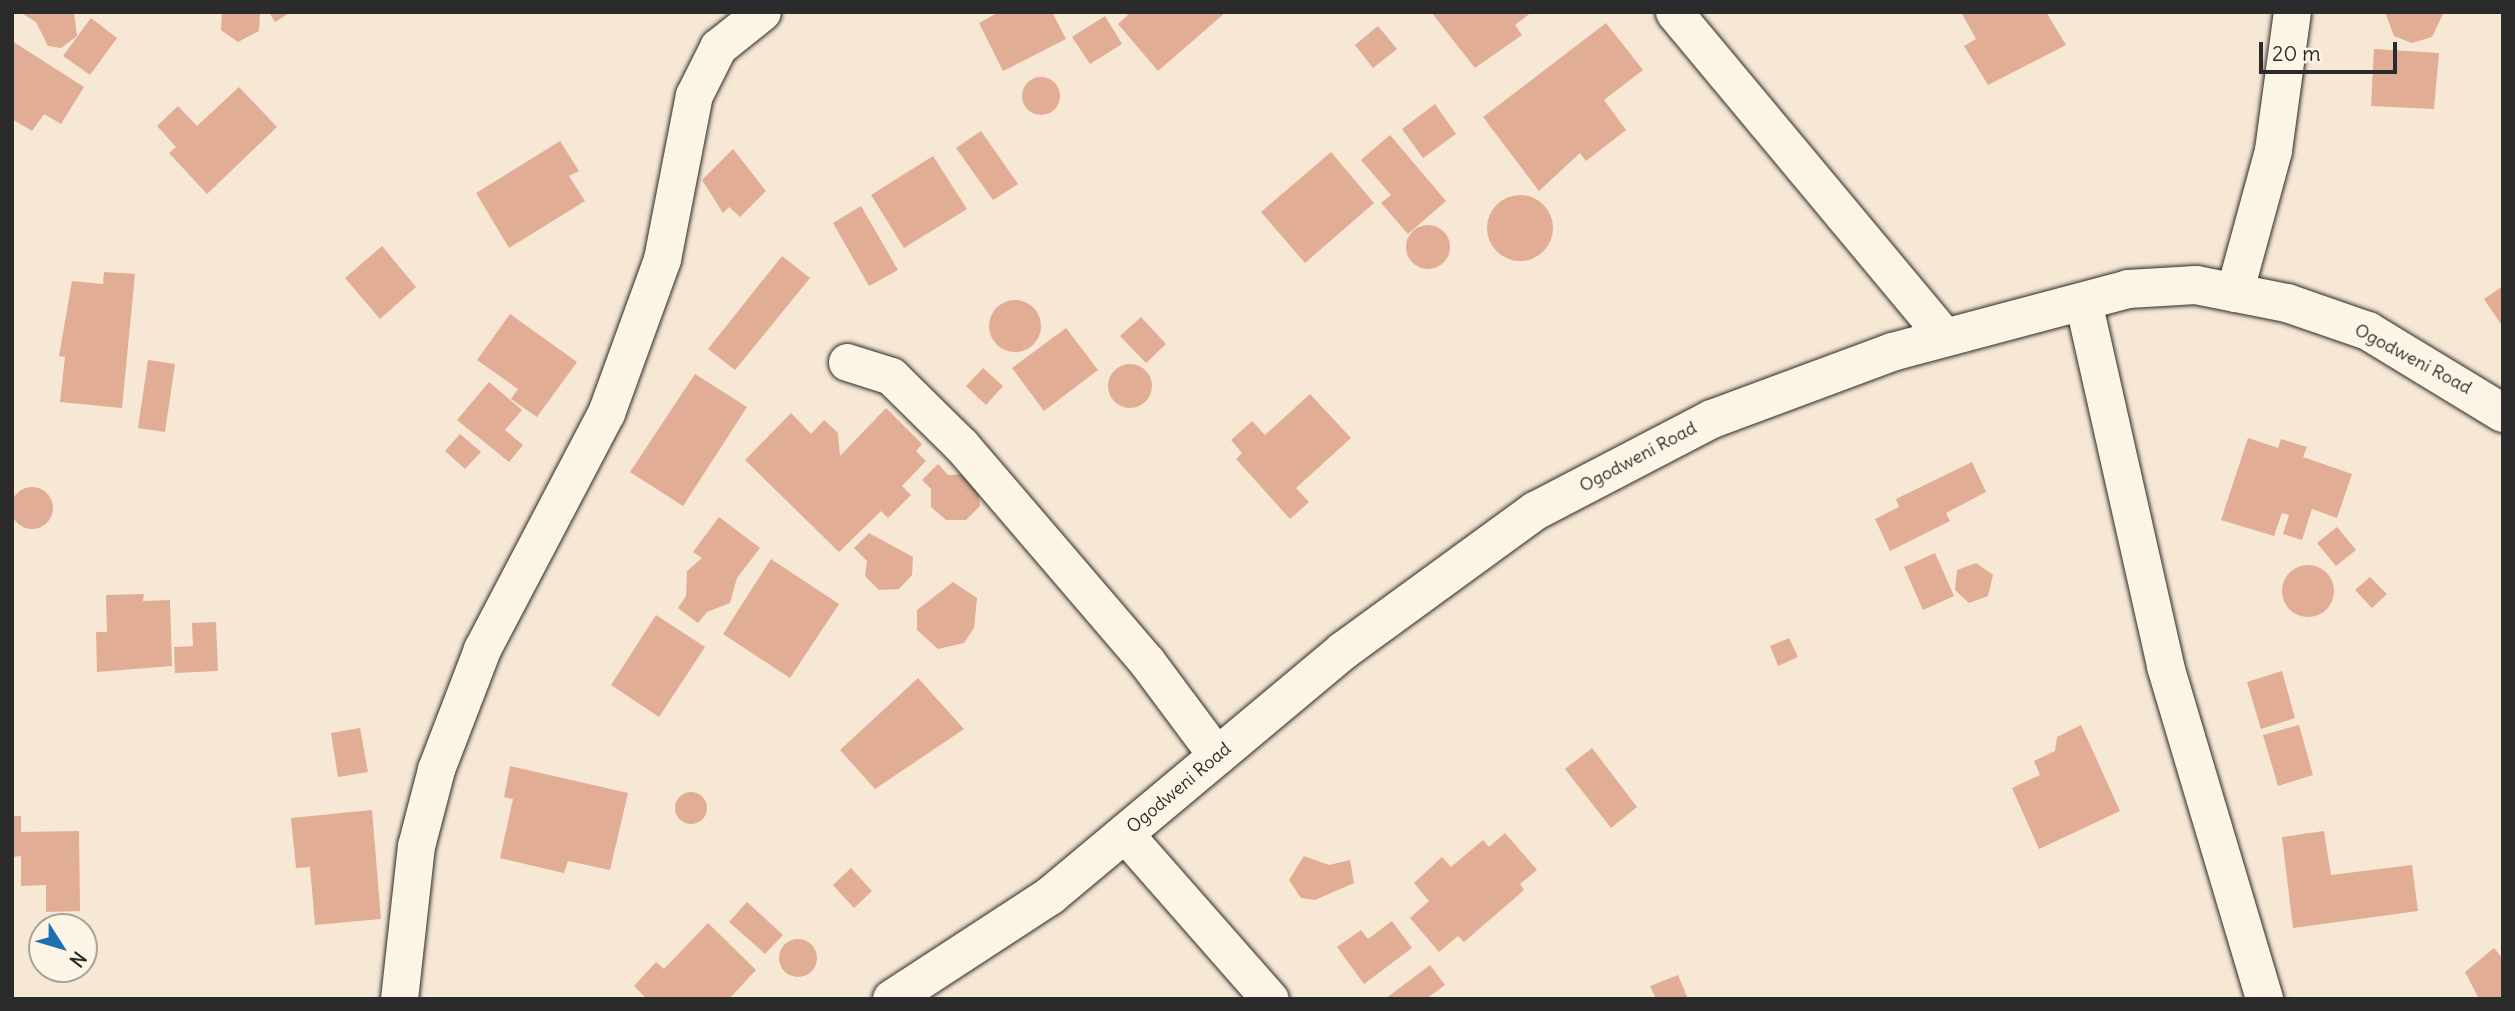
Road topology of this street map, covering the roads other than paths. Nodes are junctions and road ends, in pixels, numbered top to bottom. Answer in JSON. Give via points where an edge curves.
{"nodes":[{"id":1,"x":762,"y":12,"type":"edge"},
{"id":2,"x":1674,"y":12,"type":"edge"},
{"id":3,"x":2292,"y":12,"type":"edge"},
{"id":4,"x":2234,"y":293,"type":"junction"},
{"id":5,"x":2083,"y":301,"type":"junction"},
{"id":6,"x":1945,"y":337,"type":"junction"},
{"id":7,"x":847,"y":362,"type":"dead end"},
{"id":8,"x":2503,"y":413,"type":"edge"},
{"id":9,"x":1217,"y":756,"type":"junction"},
{"id":10,"x":1124,"y":833,"type":"junction"},
{"id":11,"x":399,"y":999,"type":"edge"},
{"id":12,"x":892,"y":999,"type":"edge"},
{"id":13,"x":1270,"y":999,"type":"edge"},
{"id":14,"x":2264,"y":999,"type":"edge"}],
"edges":[{"from":1,"to":11,"type":"street","via":[[718,47],[694,95],[662,259],[606,413],[482,649],[436,769],[416,846]]},
{"from":2,"to":6,"type":"street"},
{"from":3,"to":4,"type":"street","via":[[2273,150]]},
{"from":4,"to":5,"type":"street","name":"Ogodweni Road","via":[[2196,285],[2128,289]]},
{"from":4,"to":8,"type":"street","name":"Ogodweni Road","via":[[2368,331]]},
{"from":5,"to":6,"type":"street","name":"Ogodweni Road"},
{"from":5,"to":14,"type":"street","via":[[2165,666]]},
{"from":6,"to":9,"type":"street","name":"Ogodweni Road","via":[[1712,419],[1535,511],[1343,651]]},
{"from":7,"to":9,"type":"street","via":[[891,376],[962,446],[1147,662]]},
{"from":9,"to":10,"type":"street","name":"Ogodweni Road"},
{"from":10,"to":12,"type":"street","name":"Ogodweni Road","via":[[1050,896]]},
{"from":10,"to":13,"type":"street"}]}
